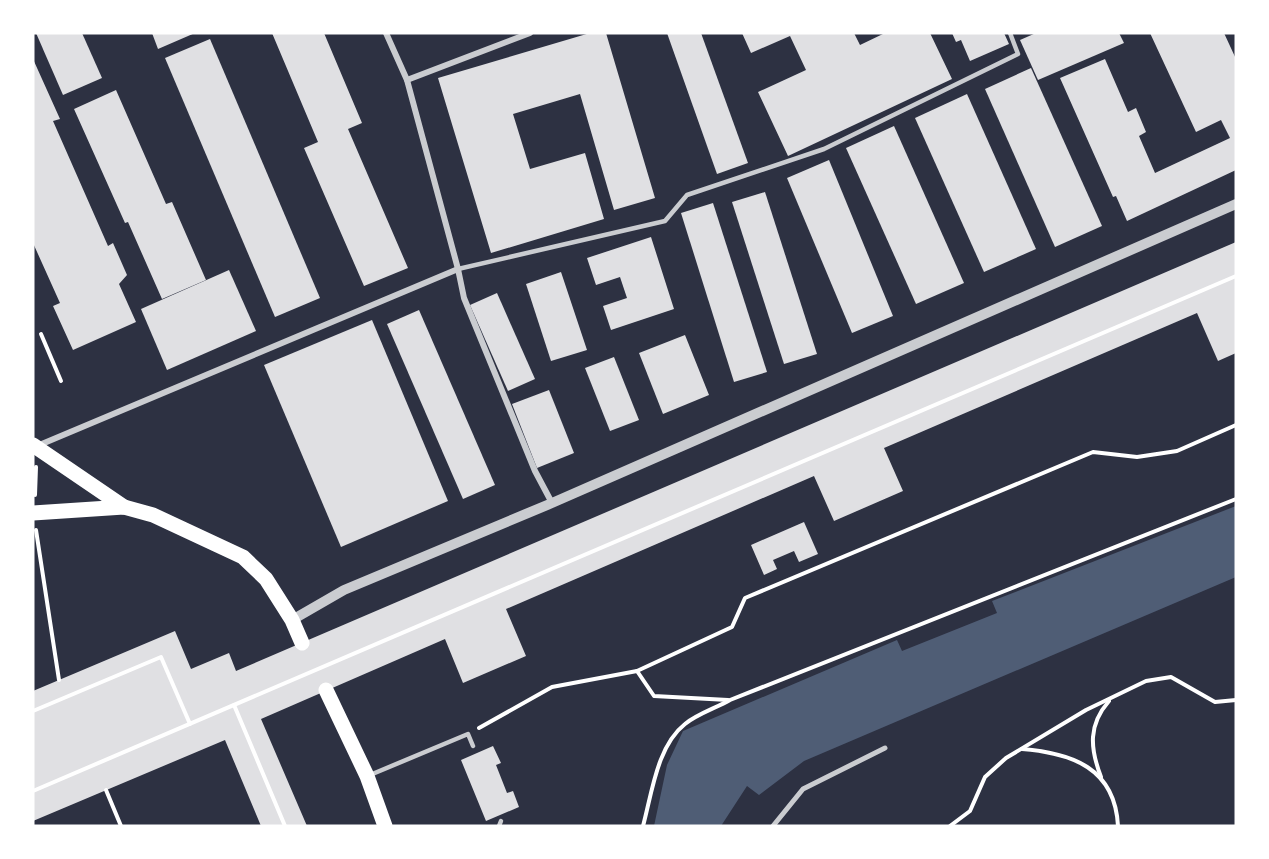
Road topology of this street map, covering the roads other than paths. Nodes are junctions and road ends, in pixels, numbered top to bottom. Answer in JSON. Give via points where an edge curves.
{"nodes":[{"id":1,"x":386,"y":33,"type":"edge"},
{"id":2,"x":530,"y":33,"type":"edge"},
{"id":3,"x":1010,"y":33,"type":"edge"},
{"id":4,"x":407,"y":80,"type":"junction"},
{"id":5,"x":1236,"y":204,"type":"edge"},
{"id":6,"x":458,"y":269,"type":"junction"},
{"id":7,"x":34,"y":446,"type":"edge"},
{"id":8,"x":552,"y":503,"type":"junction"},
{"id":9,"x":124,"y":507,"type":"junction"},
{"id":10,"x":33,"y":513,"type":"edge"},
{"id":11,"x":291,"y":620,"type":"junction"},
{"id":12,"x":302,"y":643,"type":"dead end"},
{"id":13,"x":326,"y":690,"type":"dead end"},
{"id":14,"x":472,"y":746,"type":"dead end"},
{"id":15,"x":885,"y":748,"type":"dead end"},
{"id":16,"x":367,"y":776,"type":"junction"},
{"id":17,"x":385,"y":826,"type":"edge"},
{"id":18,"x":773,"y":826,"type":"edge"}],
"edges":[{"from":1,"to":4,"type":"street"},
{"from":2,"to":4,"type":"street"},
{"from":3,"to":6,"type":"lane","via":[[1018,54],[824,149],[687,195],[665,221]]},
{"from":4,"to":6,"type":"street"},
{"from":5,"to":8,"type":"street"},
{"from":6,"to":7,"type":"street"},
{"from":6,"to":8,"type":"street","via":[[464,298]]},
{"from":7,"to":9,"type":"main road"},
{"from":8,"to":11,"type":"street","via":[[344,590]]},
{"from":9,"to":10,"type":"main road"},
{"from":9,"to":11,"type":"main road","via":[[153,514],[243,557],[266,579]]},
{"from":11,"to":12,"type":"main road"},
{"from":13,"to":16,"type":"main road"},
{"from":14,"to":16,"type":"lane","via":[[468,734]]},
{"from":15,"to":18,"type":"street","via":[[803,789]]},
{"from":16,"to":17,"type":"main road"}]}
